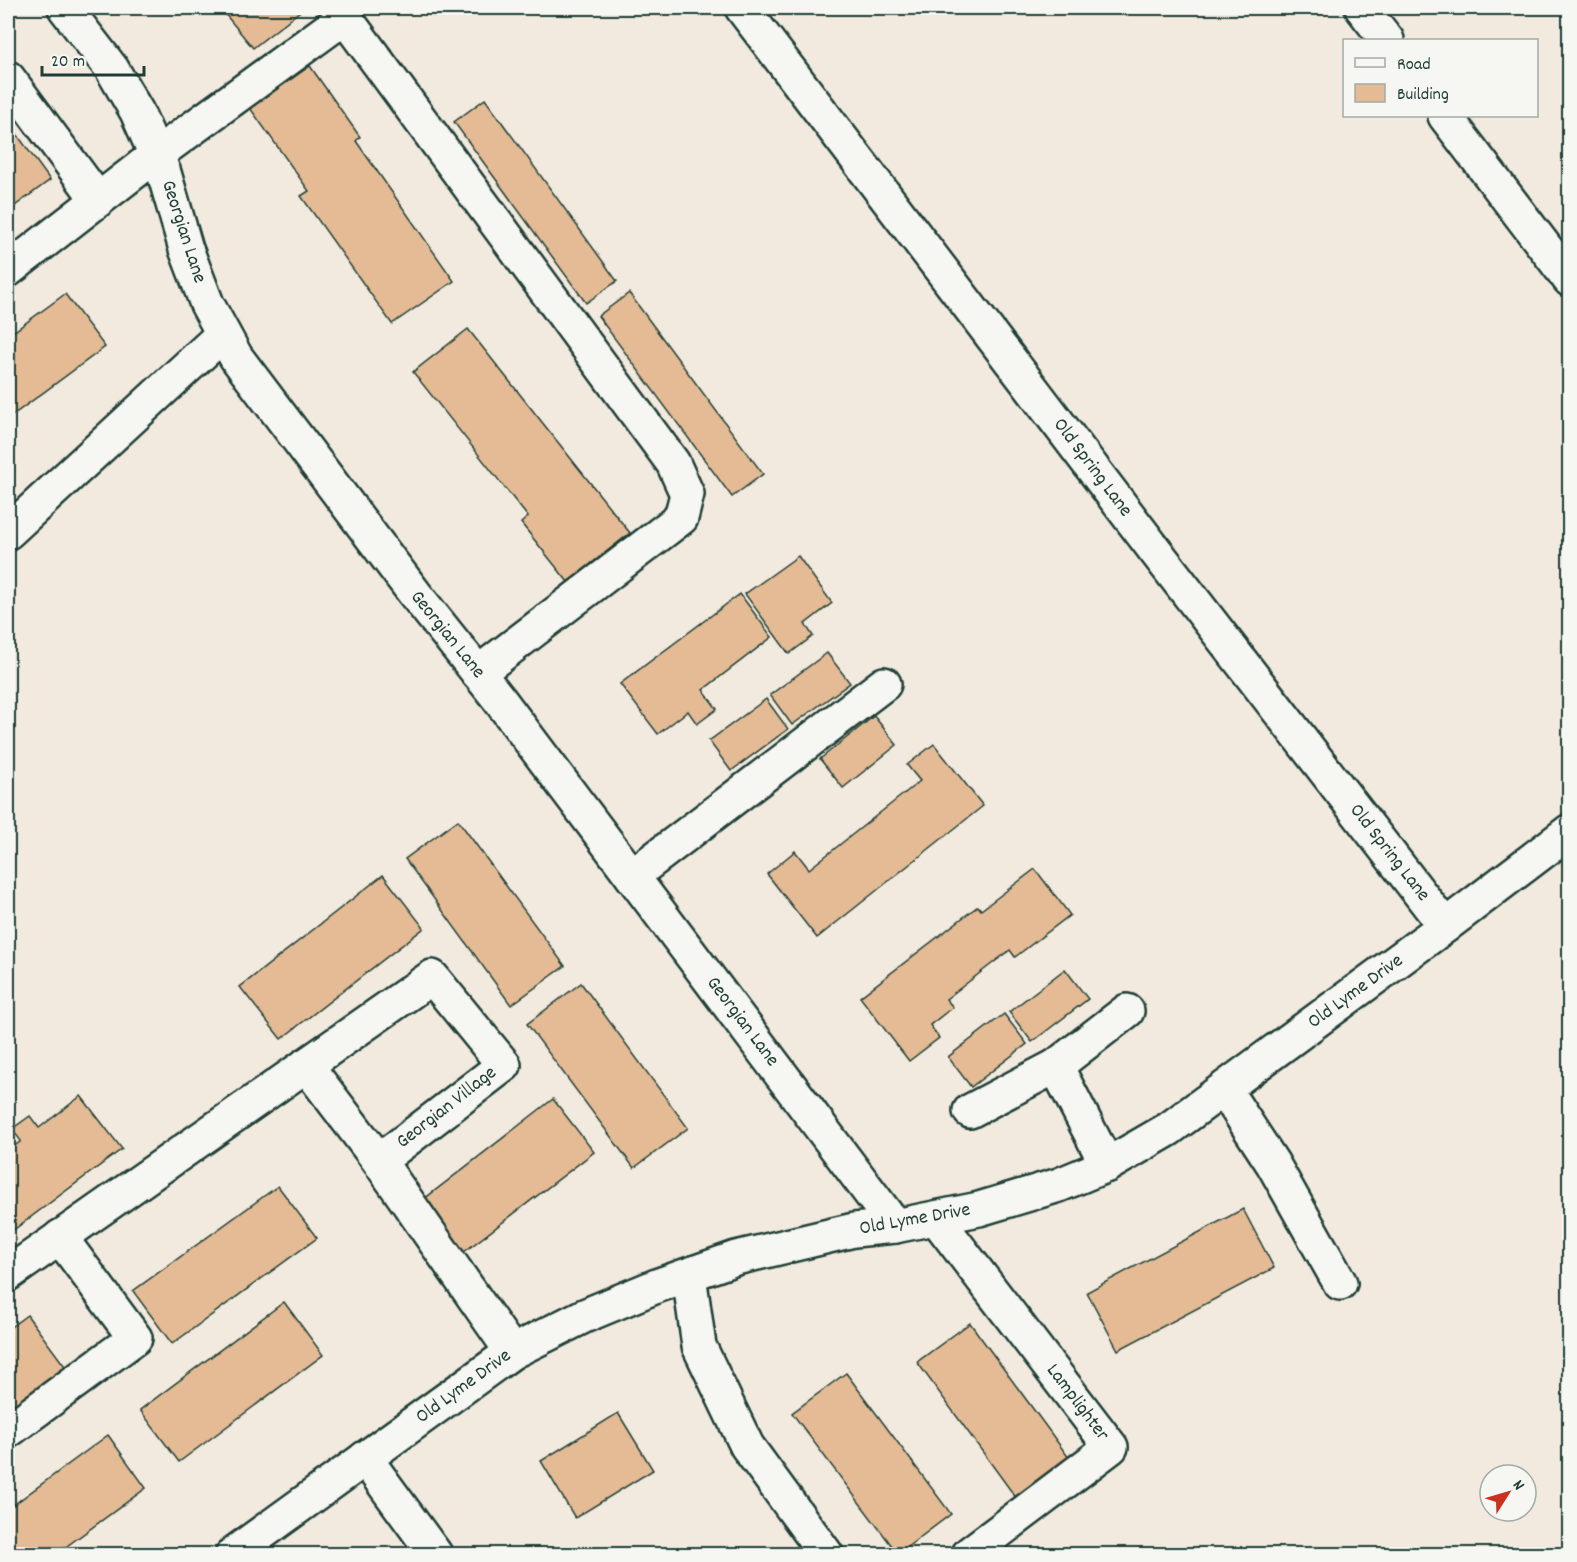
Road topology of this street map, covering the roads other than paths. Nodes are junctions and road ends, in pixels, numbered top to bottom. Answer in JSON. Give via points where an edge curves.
{"nodes":[{"id":1,"x":65,"y":8,"type":"edge"},
{"id":2,"x":742,"y":8,"type":"edge"},
{"id":3,"x":1362,"y":8,"type":"edge"},
{"id":4,"x":342,"y":12,"type":"edge"},
{"id":5,"x":1386,"y":39,"type":"edge"},
{"id":6,"x":8,"y":78,"type":"edge"},
{"id":7,"x":1445,"y":117,"type":"edge"},
{"id":8,"x":156,"y":155,"type":"junction"},
{"id":9,"x":98,"y":200,"type":"junction"},
{"id":10,"x":8,"y":270,"type":"edge"},
{"id":11,"x":1569,"y":280,"type":"edge"},
{"id":12,"x":223,"y":334,"type":"junction"},
{"id":13,"x":8,"y":532,"type":"edge"},
{"id":14,"x":478,"y":673,"type":"junction"},
{"id":15,"x":884,"y":684,"type":"dead end"},
{"id":16,"x":1569,"y":831,"type":"edge"},
{"id":17,"x":632,"y":876,"type":"junction"},
{"id":18,"x":1445,"y":926,"type":"junction"},
{"id":19,"x":1127,"y":1011,"type":"dead end"},
{"id":20,"x":306,"y":1065,"type":"junction"},
{"id":21,"x":1056,"y":1066,"type":"junction"},
{"id":22,"x":1224,"y":1089,"type":"junction"},
{"id":23,"x":970,"y":1111,"type":"dead end"},
{"id":24,"x":379,"y":1161,"type":"junction"},
{"id":25,"x":1107,"y":1165,"type":"junction"},
{"id":26,"x":936,"y":1218,"type":"junction"},
{"id":27,"x":896,"y":1226,"type":"junction"},
{"id":28,"x":60,"y":1237,"type":"junction"},
{"id":29,"x":10,"y":1267,"type":"edge"},
{"id":30,"x":688,"y":1275,"type":"junction"},
{"id":31,"x":1340,"y":1283,"type":"dead end"},
{"id":32,"x":512,"y":1352,"type":"junction"},
{"id":33,"x":8,"y":1431,"type":"edge"},
{"id":34,"x":365,"y":1458,"type":"junction"},
{"id":35,"x":233,"y":1554,"type":"edge"},
{"id":36,"x":435,"y":1554,"type":"edge"},
{"id":37,"x":826,"y":1554,"type":"edge"},
{"id":38,"x":969,"y":1554,"type":"edge"}],
"edges":[{"from":1,"to":8,"type":"street","name":"Georgian Lane","via":[[112,69]]},
{"from":2,"to":18,"type":"street","name":"Old Spring Lane"},
{"from":3,"to":5,"type":"street"},
{"from":4,"to":8,"type":"street"},
{"from":4,"to":14,"type":"street","via":[[673,463],[687,494],[681,518]]},
{"from":6,"to":9,"type":"street"},
{"from":7,"to":11,"type":"street"},
{"from":8,"to":9,"type":"street"},
{"from":8,"to":12,"type":"street","name":"Georgian Lane","via":[[186,249]]},
{"from":9,"to":10,"type":"street"},
{"from":12,"to":13,"type":"street"},
{"from":12,"to":14,"type":"street","name":"Georgian Lane","via":[[236,357]]},
{"from":14,"to":17,"type":"street","name":"Georgian Lane"},
{"from":15,"to":17,"type":"street"},
{"from":16,"to":18,"type":"street","name":"Old Lyme Drive"},
{"from":17,"to":27,"type":"street","name":"Georgian Lane"},
{"from":18,"to":22,"type":"street","name":"Old Lyme Drive"},
{"from":19,"to":21,"type":"street"},
{"from":20,"to":24,"type":"street","name":"Georgian Village"},
{"from":20,"to":24,"type":"street","name":"Georgian Village","via":[[432,977],[504,1065]]},
{"from":20,"to":28,"type":"street","name":"Georgian Village"},
{"from":21,"to":23,"type":"street"},
{"from":21,"to":25,"type":"street"},
{"from":22,"to":25,"type":"street","name":"Old Lyme Drive","via":[[1169,1129]]},
{"from":22,"to":31,"type":"street","via":[[1273,1164]]},
{"from":24,"to":32,"type":"street","name":"Georgian Village"},
{"from":25,"to":26,"type":"street","name":"Old Lyme Drive","via":[[1059,1185]]},
{"from":26,"to":27,"type":"street","name":"Old Lyme Drive"},
{"from":26,"to":38,"type":"street","name":"Lamplighter","via":[[1111,1447]]},
{"from":27,"to":30,"type":"street","name":"Old Lyme Drive","via":[[814,1238]]},
{"from":28,"to":29,"type":"street","name":"Georgian Village"},
{"from":28,"to":33,"type":"street","via":[[135,1338]]},
{"from":30,"to":32,"type":"street","name":"Old Lyme Drive","via":[[584,1316]]},
{"from":30,"to":37,"type":"street","via":[[699,1346],[747,1446]]},
{"from":32,"to":34,"type":"street","name":"Old Lyme Drive"},
{"from":34,"to":35,"type":"street","name":"Old Lyme Drive"},
{"from":34,"to":36,"type":"street"}]}
